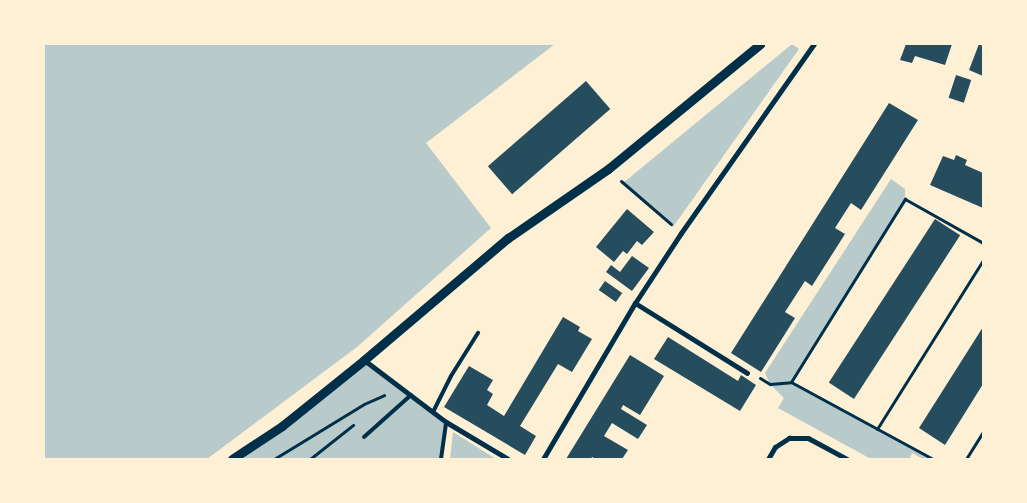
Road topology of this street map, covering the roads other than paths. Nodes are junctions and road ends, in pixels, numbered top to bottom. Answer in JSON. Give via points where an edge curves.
{"nodes":[{"id":1,"x":760,"y":44,"type":"edge"},
{"id":2,"x":814,"y":44,"type":"edge"},
{"id":3,"x":635,"y":304,"type":"junction"},
{"id":4,"x":478,"y":333,"type":"dead end"},
{"id":5,"x":364,"y":360,"type":"junction"},
{"id":6,"x":747,"y":373,"type":"road end"},
{"id":7,"x":411,"y":395,"type":"junction"},
{"id":8,"x":433,"y":412,"type":"junction"},
{"id":9,"x":446,"y":422,"type":"junction"},
{"id":10,"x":364,"y":437,"type":"dead end"},
{"id":11,"x":232,"y":459,"type":"edge"},
{"id":12,"x":442,"y":459,"type":"edge"},
{"id":13,"x":508,"y":459,"type":"edge"},
{"id":14,"x":543,"y":459,"type":"edge"},
{"id":15,"x":768,"y":459,"type":"edge"},
{"id":16,"x":847,"y":459,"type":"edge"}],
"edges":[{"from":1,"to":5,"type":"street","via":[[608,169],[508,238]]},
{"from":2,"to":3,"type":"street"},
{"from":3,"to":6,"type":"street"},
{"from":3,"to":14,"type":"street"},
{"from":4,"to":8,"type":"lane"},
{"from":5,"to":7,"type":"street"},
{"from":5,"to":11,"type":"street","via":[[282,426]]},
{"from":7,"to":8,"type":"street"},
{"from":7,"to":10,"type":"lane"},
{"from":8,"to":9,"type":"street"},
{"from":9,"to":12,"type":"lane"},
{"from":9,"to":13,"type":"street"},
{"from":15,"to":16,"type":"street","via":[[775,447],[789,438],[808,438]]}]}
